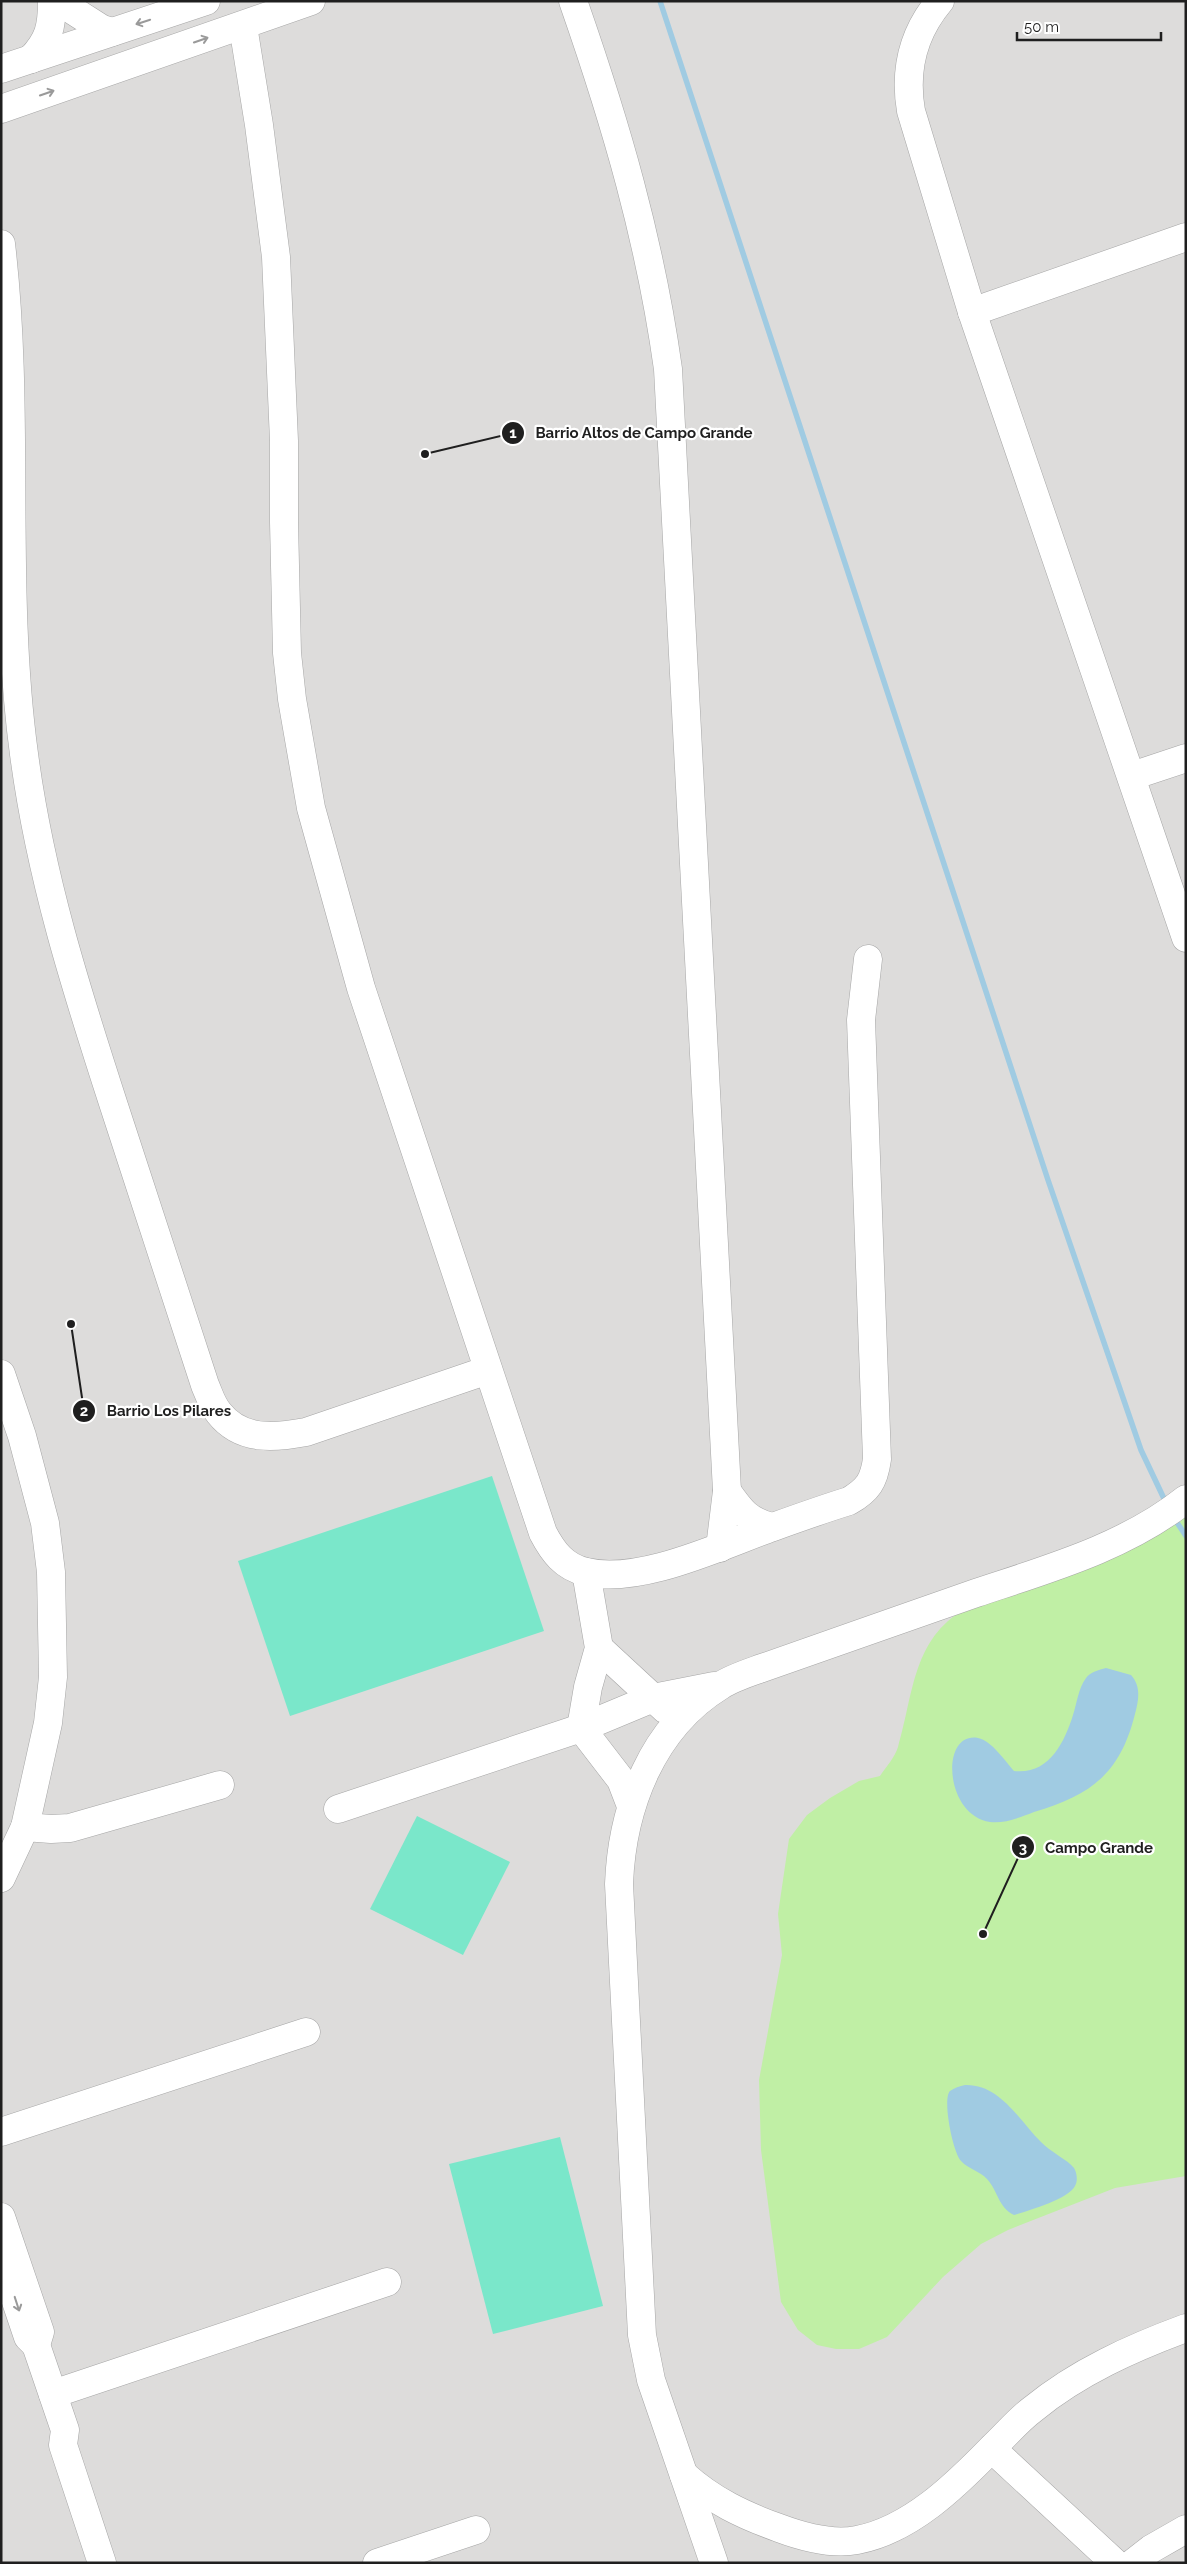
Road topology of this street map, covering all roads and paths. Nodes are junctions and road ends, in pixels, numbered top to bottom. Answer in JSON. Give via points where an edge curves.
{"nodes":[{"id":1,"x":52,"y":1,"type":"edge"},
{"id":2,"x":58,"y":1,"type":"edge"},
{"id":3,"x":206,"y":1,"type":"edge"},
{"id":4,"x":311,"y":1,"type":"edge"},
{"id":5,"x":573,"y":1,"type":"edge"},
{"id":6,"x":940,"y":1,"type":"edge"},
{"id":7,"x":242,"y":26,"type":"junction"},
{"id":8,"x":112,"y":32,"type":"junction"},
{"id":9,"x":31,"y":59,"type":"junction"},
{"id":10,"x":1,"y":69,"type":"edge"},
{"id":11,"x":1,"y":108,"type":"edge"},
{"id":12,"x":1186,"y":237,"type":"edge"},
{"id":13,"x":1,"y":244,"type":"edge"},
{"id":14,"x":972,"y":312,"type":"junction"},
{"id":15,"x":1186,"y":758,"type":"edge"},
{"id":16,"x":1132,"y":776,"type":"junction"},
{"id":17,"x":1186,"y":938,"type":"edge"},
{"id":18,"x":868,"y":959,"type":"dead end"},
{"id":19,"x":488,"y":1370,"type":"junction"},
{"id":20,"x":1,"y":1374,"type":"edge"},
{"id":21,"x":726,"y":1491,"type":"junction"},
{"id":22,"x":1186,"y":1499,"type":"edge"},
{"id":23,"x":772,"y":1527,"type":"junction"},
{"id":24,"x":720,"y":1548,"type":"junction"},
{"id":25,"x":586,"y":1572,"type":"junction"},
{"id":26,"x":599,"y":1648,"type":"junction"},
{"id":27,"x":721,"y":1685,"type":"junction"},
{"id":28,"x":653,"y":1698,"type":"junction"},
{"id":29,"x":677,"y":1721,"type":"junction"},
{"id":30,"x":581,"y":1728,"type":"junction"},
{"id":31,"x":220,"y":1785,"type":"dead end"},
{"id":32,"x":631,"y":1806,"type":"junction"},
{"id":33,"x":338,"y":1808,"type":"dead end"},
{"id":34,"x":25,"y":1827,"type":"junction"},
{"id":35,"x":1,"y":1878,"type":"edge"},
{"id":36,"x":306,"y":2032,"type":"dead end"},
{"id":37,"x":1,"y":2132,"type":"edge"},
{"id":38,"x":1,"y":2217,"type":"edge"},
{"id":39,"x":1,"y":2257,"type":"edge"},
{"id":40,"x":387,"y":2282,"type":"dead end"},
{"id":41,"x":1186,"y":2328,"type":"edge"},
{"id":42,"x":36,"y":2345,"type":"junction"},
{"id":43,"x":53,"y":2394,"type":"junction"},
{"id":44,"x":65,"y":2430,"type":"junction"},
{"id":45,"x":992,"y":2449,"type":"junction"},
{"id":46,"x":684,"y":2475,"type":"junction"},
{"id":47,"x":1186,"y":2529,"type":"edge"},
{"id":48,"x":476,"y":2530,"type":"dead end"},
{"id":49,"x":102,"y":2563,"type":"edge"},
{"id":50,"x":117,"y":2563,"type":"edge"},
{"id":51,"x":377,"y":2563,"type":"edge"},
{"id":52,"x":714,"y":2563,"type":"edge"},
{"id":53,"x":1115,"y":2563,"type":"edge"},
{"id":54,"x":1133,"y":2563,"type":"edge"}],
"edges":[{"from":1,"to":9,"type":"street","via":[[47,38]]},
{"from":2,"to":8,"type":"street"},
{"from":3,"to":8,"type":"street","one_way":true},
{"from":4,"to":7,"type":"street"},
{"from":5,"to":21,"type":"street","via":[[621,146],[642,226],[660,311],[668,369]]},
{"from":6,"to":14,"type":"street","via":[[918,34],[909,62],[907,90],[910,111]]},
{"from":11,"to":7,"type":"street","one_way":true},
{"from":7,"to":19,"type":"street","via":[[276,257],[284,441],[287,653],[300,750],[324,862],[361,988]]},
{"from":8,"to":9,"type":"street"},
{"from":9,"to":10,"type":"street"},
{"from":12,"to":14,"type":"street"},
{"from":13,"to":19,"type":"street","via":[[10,376],[15,668],[38,842],[62,942],[204,1385],[218,1412],[231,1425],[246,1433],[282,1436],[306,1432]]},
{"from":14,"to":16,"type":"street"},
{"from":15,"to":16,"type":"street"},
{"from":16,"to":17,"type":"street"},
{"from":18,"to":23,"type":"street","via":[[861,1020],[875,1474],[868,1488],[849,1501]]},
{"from":19,"to":25,"type":"street","via":[[542,1533],[554,1553],[568,1565]]},
{"from":20,"to":34,"type":"street","via":[[38,1492],[51,1572],[51,1695]]},
{"from":21,"to":23,"type":"street","via":[[744,1514],[755,1522]]},
{"from":21,"to":24,"type":"street"},
{"from":22,"to":27,"type":"street","via":[[1161,1519],[1106,1546]]},
{"from":23,"to":24,"type":"street"},
{"from":24,"to":25,"type":"street","via":[[638,1571],[621,1574]]},
{"from":25,"to":26,"type":"street"},
{"from":26,"to":28,"type":"street"},
{"from":26,"to":30,"type":"street"},
{"from":27,"to":28,"type":"street"},
{"from":27,"to":29,"type":"street","via":[[695,1703]]},
{"from":28,"to":29,"type":"street"},
{"from":28,"to":30,"type":"street"},
{"from":29,"to":32,"type":"street","via":[[652,1757]]},
{"from":30,"to":32,"type":"street","via":[[621,1780]]},
{"from":30,"to":33,"type":"street"},
{"from":31,"to":34,"type":"street","via":[[70,1828]]},
{"from":32,"to":46,"type":"street","via":[[623,1838],[619,1884],[639,2303],[651,2380]]},
{"from":34,"to":35,"type":"street"},
{"from":36,"to":37,"type":"street"},
{"from":38,"to":42,"type":"street","via":[[40,2332]]},
{"from":39,"to":42,"type":"street","one_way":true,"via":[[28,2337]]},
{"from":40,"to":43,"type":"street"},
{"from":41,"to":45,"type":"street","via":[[1126,2352],[1064,2386],[1032,2409]]},
{"from":42,"to":43,"type":"street"},
{"from":43,"to":44,"type":"street"},
{"from":44,"to":49,"type":"street","via":[[63,2445]]},
{"from":44,"to":50,"type":"street","via":[[77,2441]]},
{"from":45,"to":46,"type":"street","via":[[926,2508],[902,2524],[856,2541],[812,2538],[757,2520],[714,2499]]},
{"from":45,"to":53,"type":"street"},
{"from":46,"to":52,"type":"street"},
{"from":47,"to":54,"type":"street"},
{"from":48,"to":51,"type":"street"}]}
